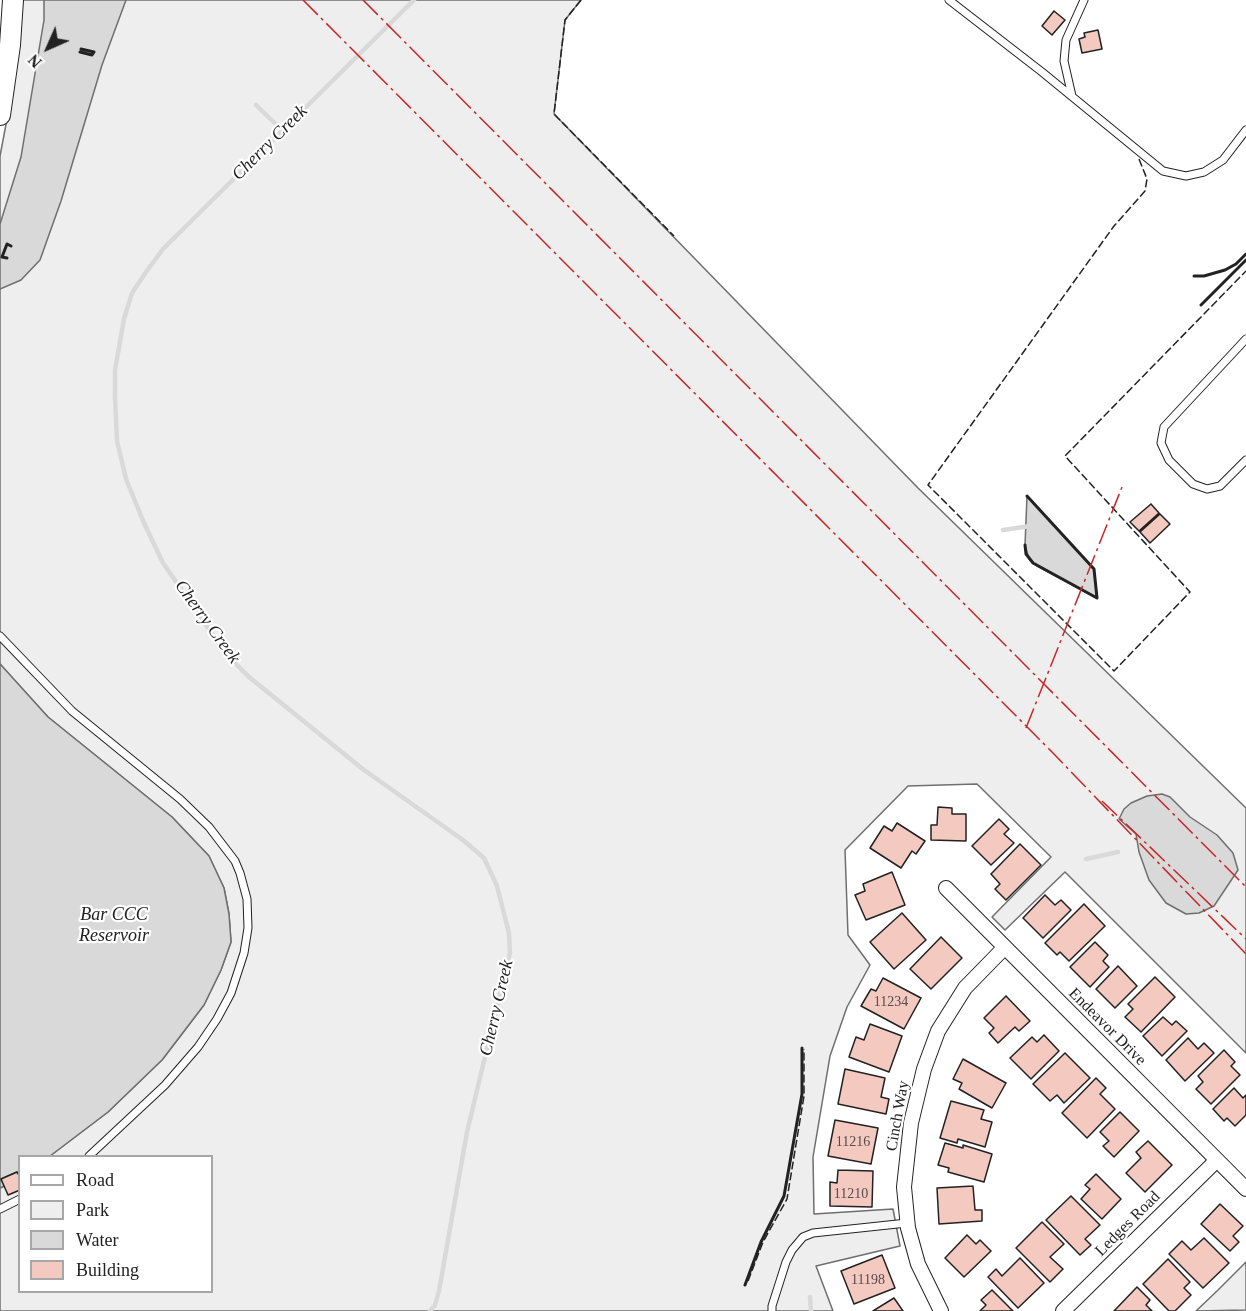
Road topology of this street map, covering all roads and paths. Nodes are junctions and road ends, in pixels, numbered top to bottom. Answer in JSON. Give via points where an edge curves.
{"nodes":[{"id":1,"x":949,"y":0,"type":"edge"},
{"id":2,"x":1084,"y":0,"type":"edge"},
{"id":3,"x":10,"y":5,"type":"edge"},
{"id":4,"x":1072,"y":96,"type":"junction"},
{"id":5,"x":0,"y":115,"type":"edge"},
{"id":6,"x":1246,"y":130,"type":"edge"},
{"id":7,"x":1246,"y":339,"type":"edge"},
{"id":8,"x":1246,"y":459,"type":"edge"},
{"id":9,"x":0,"y":636,"type":"edge"},
{"id":10,"x":946,"y":888,"type":"dead end"},
{"id":11,"x":1005,"y":947,"type":"junction"},
{"id":12,"x":89,"y":1155,"type":"edge"},
{"id":13,"x":1217,"y":1160,"type":"junction"},
{"id":14,"x":1246,"y":1189,"type":"edge"},
{"id":15,"x":18,"y":1200,"type":"edge"},
{"id":16,"x":0,"y":1209,"type":"edge"},
{"id":17,"x":907,"y":1223,"type":"junction"},
{"id":18,"x":772,"y":1311,"type":"edge"},
{"id":19,"x":941,"y":1311,"type":"edge"},
{"id":20,"x":1063,"y":1311,"type":"edge"}],
"edges":[{"from":1,"to":4,"type":"lane"},
{"from":2,"to":4,"type":"lane","via":[[1066,40],[1064,61]]},
{"from":3,"to":5,"type":"main road"},
{"from":4,"to":6,"type":"lane","via":[[1163,171],[1186,176],[1204,172],[1223,160]]},
{"from":7,"to":8,"type":"lane","via":[[1164,427],[1161,443],[1170,460],[1193,484],[1207,489],[1220,486]]},
{"from":9,"to":12,"type":"lane","via":[[72,711],[209,827],[235,861],[247,899],[244,953],[231,993],[217,1019],[165,1085]]},
{"from":10,"to":11,"type":"street","name":"Endeavor Drive"},
{"from":11,"to":13,"type":"street","name":"Endeavor Drive"},
{"from":11,"to":17,"type":"street","name":"Cinch Way","via":[[960,995],[927,1057],[908,1146],[904,1187]]},
{"from":13,"to":14,"type":"street","name":"Endeavor Drive"},
{"from":13,"to":20,"type":"street","name":"Ledges Road"},
{"from":15,"to":16,"type":"lane"},
{"from":17,"to":18,"type":"lane","via":[[803,1237],[786,1262]]},
{"from":17,"to":19,"type":"street","name":"Cinch Way","via":[[918,1264]]}]}
